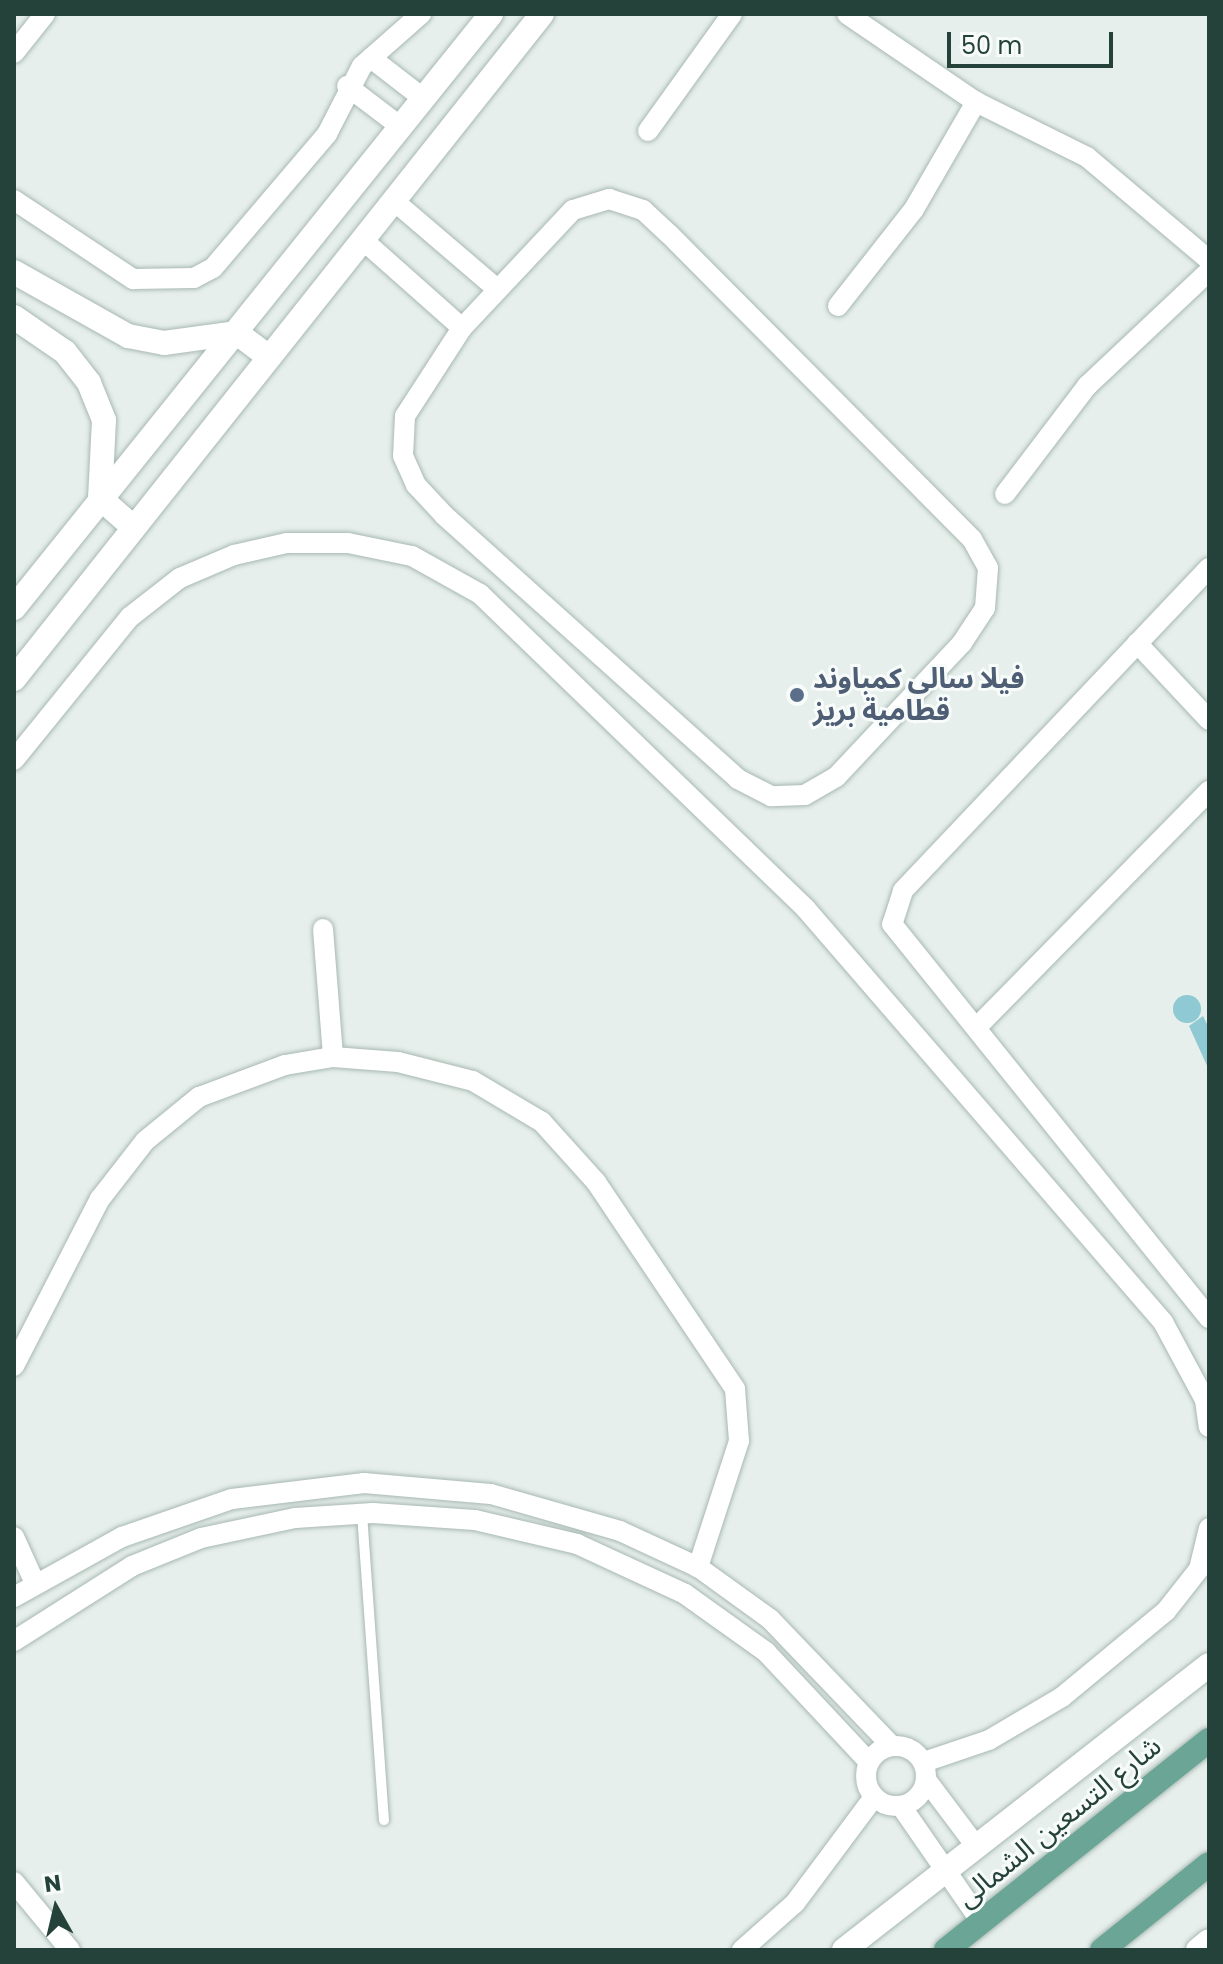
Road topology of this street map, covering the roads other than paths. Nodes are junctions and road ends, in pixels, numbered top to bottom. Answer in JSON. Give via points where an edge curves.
{"nodes":[{"id":1,"x":45,"y":14,"type":"edge"},
{"id":2,"x":421,"y":14,"type":"edge"},
{"id":3,"x":491,"y":14,"type":"edge"},
{"id":4,"x":542,"y":14,"type":"edge"},
{"id":5,"x":732,"y":14,"type":"edge"},
{"id":6,"x":847,"y":14,"type":"edge"},
{"id":7,"x":14,"y":53,"type":"edge"},
{"id":8,"x":371,"y":58,"type":"junction"},
{"id":9,"x":347,"y":86,"type":"junction"},
{"id":10,"x":424,"y":99,"type":"junction"},
{"id":11,"x":976,"y":102,"type":"junction"},
{"id":12,"x":401,"y":127,"type":"junction"},
{"id":13,"x":648,"y":131,"type":"dead end"},
{"id":14,"x":14,"y":200,"type":"edge"},
{"id":15,"x":393,"y":200,"type":"junction"},
{"id":16,"x":363,"y":240,"type":"junction"},
{"id":17,"x":1209,"y":260,"type":"edge"},
{"id":18,"x":1209,"y":271,"type":"edge"},
{"id":19,"x":14,"y":272,"type":"edge"},
{"id":20,"x":495,"y":287,"type":"junction"},
{"id":21,"x":838,"y":306,"type":"dead end"},
{"id":22,"x":14,"y":317,"type":"edge"},
{"id":23,"x":462,"y":328,"type":"junction"},
{"id":24,"x":237,"y":333,"type":"junction"},
{"id":25,"x":269,"y":357,"type":"junction"},
{"id":26,"x":1005,"y":494,"type":"dead end"},
{"id":27,"x":100,"y":498,"type":"junction"},
{"id":28,"x":134,"y":528,"type":"junction"},
{"id":29,"x":1209,"y":568,"type":"edge"},
{"id":30,"x":14,"y":608,"type":"edge"},
{"id":31,"x":1137,"y":643,"type":"junction"},
{"id":32,"x":14,"y":679,"type":"edge"},
{"id":33,"x":1209,"y":720,"type":"edge"},
{"id":34,"x":14,"y":760,"type":"edge"},
{"id":35,"x":1209,"y":791,"type":"edge"},
{"id":36,"x":323,"y":929,"type":"dead end"},
{"id":37,"x":978,"y":1026,"type":"junction"},
{"id":38,"x":333,"y":1057,"type":"junction"},
{"id":39,"x":1209,"y":1318,"type":"edge"},
{"id":40,"x":14,"y":1366,"type":"edge"},
{"id":41,"x":1209,"y":1427,"type":"edge"},
{"id":42,"x":362,"y":1514,"type":"junction"},
{"id":43,"x":1209,"y":1528,"type":"edge"},
{"id":44,"x":14,"y":1537,"type":"edge"},
{"id":45,"x":698,"y":1567,"type":"junction"},
{"id":46,"x":34,"y":1581,"type":"junction"},
{"id":47,"x":14,"y":1597,"type":"edge"},
{"id":48,"x":14,"y":1641,"type":"edge"},
{"id":49,"x":1209,"y":1665,"type":"edge"},
{"id":50,"x":1209,"y":1740,"type":"edge"},
{"id":51,"x":892,"y":1746,"type":"junction"},
{"id":52,"x":869,"y":1762,"type":"junction"},
{"id":53,"x":925,"y":1772,"type":"junction"},
{"id":54,"x":874,"y":1797,"type":"junction"},
{"id":55,"x":901,"y":1806,"type":"junction"},
{"id":56,"x":384,"y":1820,"type":"dead end"},
{"id":57,"x":976,"y":1846,"type":"junction"},
{"id":58,"x":1209,"y":1864,"type":"edge"},
{"id":59,"x":945,"y":1872,"type":"junction"},
{"id":60,"x":14,"y":1882,"type":"edge"},
{"id":61,"x":982,"y":1923,"type":"junction"},
{"id":62,"x":1209,"y":1941,"type":"edge"},
{"id":63,"x":70,"y":1950,"type":"edge"},
{"id":64,"x":742,"y":1950,"type":"edge"},
{"id":65,"x":844,"y":1950,"type":"edge"},
{"id":66,"x":946,"y":1950,"type":"edge"},
{"id":67,"x":1102,"y":1950,"type":"edge"},
{"id":68,"x":1198,"y":1950,"type":"edge"}],
"edges":[{"from":1,"to":7,"type":"street"},
{"from":2,"to":8,"type":"street"},
{"from":3,"to":10,"type":"street"},
{"from":4,"to":15,"type":"street"},
{"from":5,"to":13,"type":"street"},
{"from":6,"to":11,"type":"street"},
{"from":8,"to":9,"type":"street"},
{"from":8,"to":10,"type":"street"},
{"from":9,"to":12,"type":"street"},
{"from":9,"to":14,"type":"street","via":[[327,134],[213,268],[194,278],[133,279]]},
{"from":10,"to":12,"type":"street"},
{"from":11,"to":17,"type":"street","via":[[1087,157]]},
{"from":11,"to":21,"type":"street","via":[[914,209]]},
{"from":12,"to":24,"type":"street"},
{"from":15,"to":16,"type":"street"},
{"from":15,"to":20,"type":"street"},
{"from":16,"to":23,"type":"street"},
{"from":16,"to":25,"type":"street"},
{"from":18,"to":26,"type":"street","via":[[1087,386]]},
{"from":19,"to":24,"type":"street","via":[[128,336],[164,343]]},
{"from":20,"to":23,"type":"street"},
{"from":20,"to":23,"type":"street","via":[[573,210],[609,199],[643,210],[972,539],[988,568],[985,608],[962,643],[836,777],[805,795],[771,796],[738,779],[416,485],[403,456],[405,416]]},
{"from":22,"to":27,"type":"street","via":[[65,352],[89,383],[104,420]]},
{"from":24,"to":25,"type":"street"},
{"from":24,"to":27,"type":"street"},
{"from":25,"to":28,"type":"street"},
{"from":27,"to":28,"type":"street"},
{"from":27,"to":30,"type":"street"},
{"from":28,"to":32,"type":"street"},
{"from":29,"to":31,"type":"street"},
{"from":31,"to":33,"type":"street"},
{"from":31,"to":37,"type":"street","via":[[893,907],[892,924]]},
{"from":34,"to":41,"type":"street","via":[[130,617],[180,578],[234,555],[287,543],[348,543],[412,556],[480,594],[612,714],[827,933],[1163,1322],[1205,1400]]},
{"from":35,"to":37,"type":"street"},
{"from":36,"to":38,"type":"street"},
{"from":37,"to":39,"type":"street"},
{"from":38,"to":40,"type":"street","via":[[285,1065],[199,1097],[145,1141],[100,1199]]},
{"from":38,"to":45,"type":"street","via":[[398,1062],[473,1081],[542,1122],[596,1182],[735,1389],[742,1414]]},
{"from":42,"to":48,"type":"street","via":[[295,1518],[201,1538],[132,1566]]},
{"from":42,"to":52,"type":"street","via":[[475,1520],[577,1544],[685,1594],[766,1652]]},
{"from":42,"to":56,"type":"lane"},
{"from":43,"to":53,"type":"street","via":[[1199,1569],[1166,1611],[1062,1697]]},
{"from":44,"to":46,"type":"street"},
{"from":45,"to":46,"type":"street","via":[[620,1531],[491,1494],[364,1483],[232,1499],[122,1537]]},
{"from":45,"to":51,"type":"street","via":[[770,1619]]},
{"from":46,"to":47,"type":"street"},
{"from":49,"to":57,"type":"street"},
{"from":50,"to":61,"type":"main road","name":"شارع التسعين الشمالى"},
{"from":51,"to":52,"type":"street"},
{"from":51,"to":53,"type":"street","via":[[910,1749]]},
{"from":52,"to":54,"type":"street","via":[[866,1780]]},
{"from":53,"to":55,"type":"street","via":[[918,1798]]},
{"from":53,"to":57,"type":"street"},
{"from":54,"to":55,"type":"street"},
{"from":54,"to":64,"type":"street","via":[[795,1903]]},
{"from":55,"to":59,"type":"street"},
{"from":57,"to":59,"type":"street"},
{"from":58,"to":67,"type":"main road"},
{"from":59,"to":61,"type":"street"},
{"from":59,"to":65,"type":"street"},
{"from":60,"to":63,"type":"street"},
{"from":61,"to":66,"type":"main road","name":"شارع التسعين الشمالى"},
{"from":62,"to":68,"type":"street"}]}
